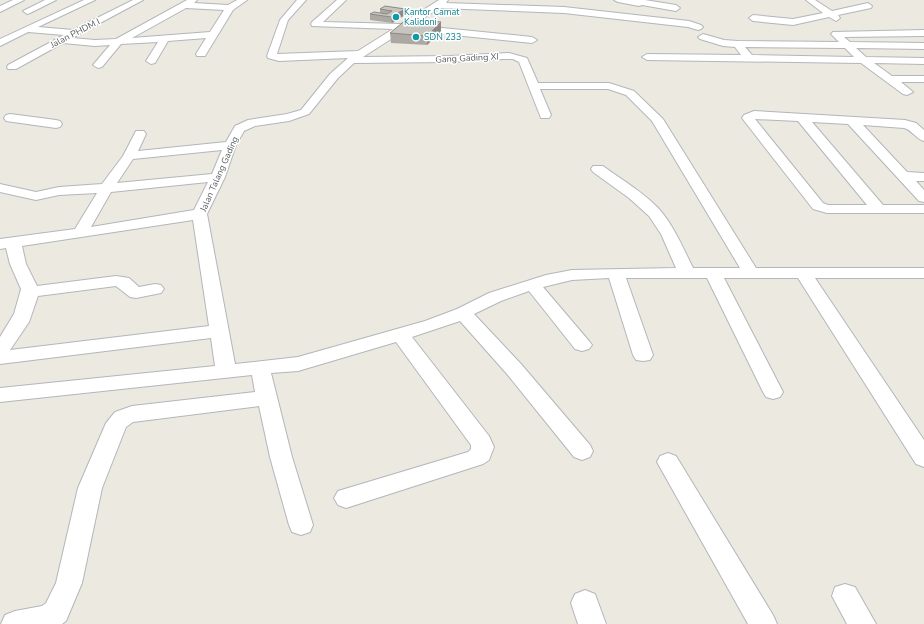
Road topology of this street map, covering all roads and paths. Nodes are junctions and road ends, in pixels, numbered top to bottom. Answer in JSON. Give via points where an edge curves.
{"nodes":[{"id":1,"x":20,"y":0,"type":"edge"},
{"id":2,"x":52,"y":0,"type":"edge"},
{"id":3,"x":91,"y":0,"type":"edge"},
{"id":4,"x":140,"y":0,"type":"edge"},
{"id":5,"x":193,"y":0,"type":"edge"},
{"id":6,"x":243,"y":0,"type":"edge"},
{"id":7,"x":302,"y":0,"type":"edge"},
{"id":8,"x":342,"y":0,"type":"edge"},
{"id":9,"x":618,"y":0,"type":"edge"},
{"id":10,"x":810,"y":0,"type":"edge"},
{"id":11,"x":642,"y":1,"type":"edge"},
{"id":12,"x":441,"y":3,"type":"edge"},
{"id":13,"x":185,"y":5,"type":"junction"},
{"id":14,"x":868,"y":6,"type":"dead end"},
{"id":15,"x":230,"y":8,"type":"junction"},
{"id":16,"x":676,"y":8,"type":"dead end"},
{"id":17,"x":0,"y":9,"type":"edge"},
{"id":18,"x":27,"y":11,"type":"dead end"},
{"id":19,"x":829,"y":13,"type":"junction"},
{"id":20,"x":597,"y":14,"type":"junction"},
{"id":21,"x":624,"y":17,"type":"junction"},
{"id":22,"x":636,"y":18,"type":"junction"},
{"id":23,"x":753,"y":18,"type":"dead end"},
{"id":24,"x":908,"y":23,"type":"dead end"},
{"id":25,"x":591,"y":24,"type":"dead end"},
{"id":26,"x":403,"y":27,"type":"junction"},
{"id":27,"x":629,"y":27,"type":"dead end"},
{"id":28,"x":698,"y":27,"type":"dead end"},
{"id":29,"x":27,"y":29,"type":"junction"},
{"id":30,"x":74,"y":33,"type":"junction"},
{"id":31,"x":857,"y":33,"type":"junction"},
{"id":32,"x":923,"y":33,"type":"edge"},
{"id":33,"x":214,"y":35,"type":"junction"},
{"id":34,"x":704,"y":37,"type":"dead end"},
{"id":35,"x":166,"y":38,"type":"junction"},
{"id":36,"x":61,"y":40,"type":"junction"},
{"id":37,"x":532,"y":40,"type":"dead end"},
{"id":38,"x":119,"y":41,"type":"junction"},
{"id":39,"x":0,"y":43,"type":"edge"},
{"id":40,"x":738,"y":44,"type":"junction"},
{"id":41,"x":848,"y":46,"type":"junction"},
{"id":42,"x":924,"y":46,"type":"edge"},
{"id":43,"x":0,"y":47,"type":"edge"},
{"id":44,"x":0,"y":51,"type":"edge"},
{"id":45,"x":201,"y":54,"type":"dead end"},
{"id":46,"x":355,"y":57,"type":"junction"},
{"id":47,"x":647,"y":57,"type":"dead end"},
{"id":48,"x":709,"y":58,"type":"junction"},
{"id":49,"x":749,"y":59,"type":"junction"},
{"id":50,"x":863,"y":60,"type":"junction"},
{"id":51,"x":151,"y":61,"type":"dead end"},
{"id":52,"x":924,"y":61,"type":"edge"},
{"id":53,"x":98,"y":65,"type":"dead end"},
{"id":54,"x":715,"y":67,"type":"dead end"},
{"id":55,"x":10,"y":73,"type":"dead end"},
{"id":56,"x":889,"y":79,"type":"junction"},
{"id":57,"x":923,"y":79,"type":"edge"},
{"id":58,"x":533,"y":86,"type":"junction"},
{"id":59,"x":907,"y":92,"type":"dead end"},
{"id":60,"x":545,"y":115,"type":"dead end"},
{"id":61,"x":4,"y":117,"type":"edge"},
{"id":62,"x":801,"y":117,"type":"junction"},
{"id":63,"x":851,"y":120,"type":"junction"},
{"id":64,"x":56,"y":124,"type":"dead end"},
{"id":65,"x":140,"y":134,"type":"dead end"},
{"id":66,"x":924,"y":137,"type":"edge"},
{"id":67,"x":230,"y":145,"type":"junction"},
{"id":68,"x":129,"y":156,"type":"junction"},
{"id":69,"x":598,"y":169,"type":"dead end"},
{"id":70,"x":904,"y":176,"type":"junction"},
{"id":71,"x":218,"y":177,"type":"junction"},
{"id":72,"x":924,"y":177,"type":"edge"},
{"id":73,"x":0,"y":188,"type":"edge"},
{"id":74,"x":106,"y":189,"type":"junction"},
{"id":75,"x":924,"y":198,"type":"edge"},
{"id":76,"x":879,"y":209,"type":"junction"},
{"id":77,"x":924,"y":209,"type":"edge"},
{"id":78,"x":200,"y":214,"type":"junction"},
{"id":79,"x":80,"y":233,"type":"junction"},
{"id":80,"x":9,"y":244,"type":"edge"},
{"id":81,"x":713,"y":272,"type":"junction"},
{"id":82,"x":616,"y":273,"type":"junction"},
{"id":83,"x":687,"y":273,"type":"junction"},
{"id":84,"x":750,"y":273,"type":"junction"},
{"id":85,"x":803,"y":273,"type":"junction"},
{"id":86,"x":924,"y":273,"type":"edge"},
{"id":87,"x":532,"y":284,"type":"junction"},
{"id":88,"x":154,"y":289,"type":"dead end"},
{"id":89,"x":29,"y":292,"type":"junction"},
{"id":90,"x":463,"y":313,"type":"junction"},
{"id":91,"x":219,"y":331,"type":"junction"},
{"id":92,"x":401,"y":336,"type":"junction"},
{"id":93,"x":582,"y":345,"type":"dead end"},
{"id":94,"x":0,"y":350,"type":"edge"},
{"id":95,"x":643,"y":355,"type":"dead end"},
{"id":96,"x":0,"y":358,"type":"edge"},
{"id":97,"x":260,"y":368,"type":"junction"},
{"id":98,"x":226,"y":370,"type":"junction"},
{"id":99,"x":773,"y":392,"type":"dead end"},
{"id":100,"x":0,"y":395,"type":"edge"},
{"id":101,"x":266,"y":398,"type":"junction"},
{"id":102,"x":582,"y":451,"type":"dead end"},
{"id":103,"x":924,"y":458,"type":"edge"},
{"id":104,"x":668,"y":462,"type":"dead end"},
{"id":105,"x":346,"y":498,"type":"dead end"},
{"id":106,"x":300,"y":525,"type":"dead end"},
{"id":107,"x":845,"y":596,"type":"dead end"},
{"id":108,"x":14,"y":624,"type":"edge"},
{"id":109,"x":763,"y":624,"type":"edge"},
{"id":110,"x":862,"y":624,"type":"edge"}],
"edges":[{"from":1,"to":17,"type":"street"},
{"from":2,"to":18,"type":"street"},
{"from":3,"to":29,"type":"street"},
{"from":4,"to":30,"type":"street","name":"Jalan PHDM I"},
{"from":5,"to":13,"type":"street"},
{"from":6,"to":15,"type":"street"},
{"from":7,"to":46,"type":"street","name":"Gang Gading XI","via":[[284,20],[272,56]]},
{"from":8,"to":26,"type":"street","via":[[315,24]]},
{"from":9,"to":11,"type":"street"},
{"from":10,"to":19,"type":"street"},
{"from":11,"to":16,"type":"street"},
{"from":11,"to":21,"type":"street"},
{"from":12,"to":20,"type":"street"},
{"from":12,"to":26,"type":"street","name":"Jalan Talang Gading"},
{"from":13,"to":15,"type":"street"},
{"from":13,"to":38,"type":"street"},
{"from":14,"to":19,"type":"street","via":[[852,11]]},
{"from":15,"to":33,"type":"street"},
{"from":19,"to":23,"type":"street","via":[[793,22]]},
{"from":19,"to":31,"type":"street"},
{"from":20,"to":21,"type":"street"},
{"from":20,"to":25,"type":"street"},
{"from":21,"to":22,"type":"street"},
{"from":22,"to":27,"type":"street"},
{"from":22,"to":28,"type":"street"},
{"from":24,"to":32,"type":"street"},
{"from":26,"to":37,"type":"street"},
{"from":26,"to":46,"type":"street","name":"Jalan Talang Gading"},
{"from":29,"to":30,"type":"street"},
{"from":29,"to":39,"type":"street"},
{"from":30,"to":36,"type":"street","name":"Jalan PHDM I"},
{"from":31,"to":32,"type":"street"},
{"from":31,"to":41,"type":"street","via":[[836,34]]},
{"from":33,"to":35,"type":"street"},
{"from":33,"to":45,"type":"street"},
{"from":34,"to":40,"type":"street","via":[[723,43]]},
{"from":35,"to":38,"type":"street"},
{"from":35,"to":51,"type":"street"},
{"from":36,"to":38,"type":"street","via":[[85,43]]},
{"from":36,"to":55,"type":"street","name":"Jalan PHDM I"},
{"from":38,"to":53,"type":"street"},
{"from":40,"to":41,"type":"street"},
{"from":40,"to":49,"type":"street"},
{"from":41,"to":42,"type":"street"},
{"from":41,"to":50,"type":"street"},
{"from":43,"to":44,"type":"street","via":[[4,48]]},
{"from":46,"to":58,"type":"street","name":"Gang Gading XI","via":[[448,60],[516,56],[523,60]]},
{"from":46,"to":67,"type":"street","name":"Jalan Talang Gading","via":[[334,76],[305,112],[246,124],[239,129]]},
{"from":47,"to":48,"type":"street"},
{"from":48,"to":49,"type":"street"},
{"from":48,"to":54,"type":"street"},
{"from":49,"to":50,"type":"street"},
{"from":50,"to":52,"type":"street"},
{"from":50,"to":56,"type":"street"},
{"from":56,"to":57,"type":"street"},
{"from":56,"to":59,"type":"street"},
{"from":58,"to":60,"type":"street","name":"Gang Gading XI"},
{"from":58,"to":84,"type":"street","via":[[609,86],[630,93],[657,119]]},
{"from":61,"to":64,"type":"street"},
{"from":62,"to":63,"type":"street"},
{"from":62,"to":76,"type":"street"},
{"from":62,"to":76,"type":"street","via":[[752,115],[748,118],[818,206],[827,209]]},
{"from":63,"to":66,"type":"street","via":[[907,124]]},
{"from":63,"to":70,"type":"street"},
{"from":65,"to":68,"type":"street"},
{"from":67,"to":68,"type":"street"},
{"from":67,"to":71,"type":"street","name":"Jalan Talang Gading"},
{"from":68,"to":74,"type":"street"},
{"from":69,"to":83,"type":"street","via":[[654,213]]},
{"from":70,"to":72,"type":"street"},
{"from":70,"to":75,"type":"street"},
{"from":71,"to":74,"type":"street"},
{"from":71,"to":78,"type":"street","name":"Jalan Talang Gading"},
{"from":73,"to":74,"type":"street","via":[[33,196],[59,191]]},
{"from":74,"to":79,"type":"street"},
{"from":76,"to":77,"type":"street"},
{"from":78,"to":79,"type":"street"},
{"from":78,"to":91,"type":"street","name":"Jalan Talang Gading"},
{"from":79,"to":80,"type":"street"},
{"from":80,"to":89,"type":"street","via":[[30,289]]},
{"from":81,"to":83,"type":"street"},
{"from":81,"to":84,"type":"street"},
{"from":81,"to":99,"type":"street"},
{"from":82,"to":83,"type":"street"},
{"from":82,"to":87,"type":"street","via":[[572,275]]},
{"from":82,"to":95,"type":"street"},
{"from":84,"to":85,"type":"street"},
{"from":85,"to":86,"type":"street"},
{"from":85,"to":103,"type":"street"},
{"from":87,"to":90,"type":"street","via":[[495,297]]},
{"from":87,"to":93,"type":"street"},
{"from":88,"to":89,"type":"street","via":[[136,294],[123,282],[116,281]]},
{"from":89,"to":94,"type":"street","via":[[18,325]]},
{"from":90,"to":92,"type":"street"},
{"from":90,"to":102,"type":"street","via":[[514,369]]},
{"from":91,"to":96,"type":"street"},
{"from":91,"to":98,"type":"street","name":"Jalan Talang Gading"},
{"from":92,"to":97,"type":"street","via":[[298,364]]},
{"from":92,"to":105,"type":"street","via":[[481,442],[481,454]]},
{"from":97,"to":98,"type":"street"},
{"from":97,"to":101,"type":"street"},
{"from":98,"to":100,"type":"street"},
{"from":101,"to":106,"type":"street"},
{"from":101,"to":108,"type":"street","via":[[132,414],[119,421],[90,488],[69,583],[56,612],[49,618]]},
{"from":104,"to":109,"type":"street"},
{"from":107,"to":110,"type":"street"}]}
